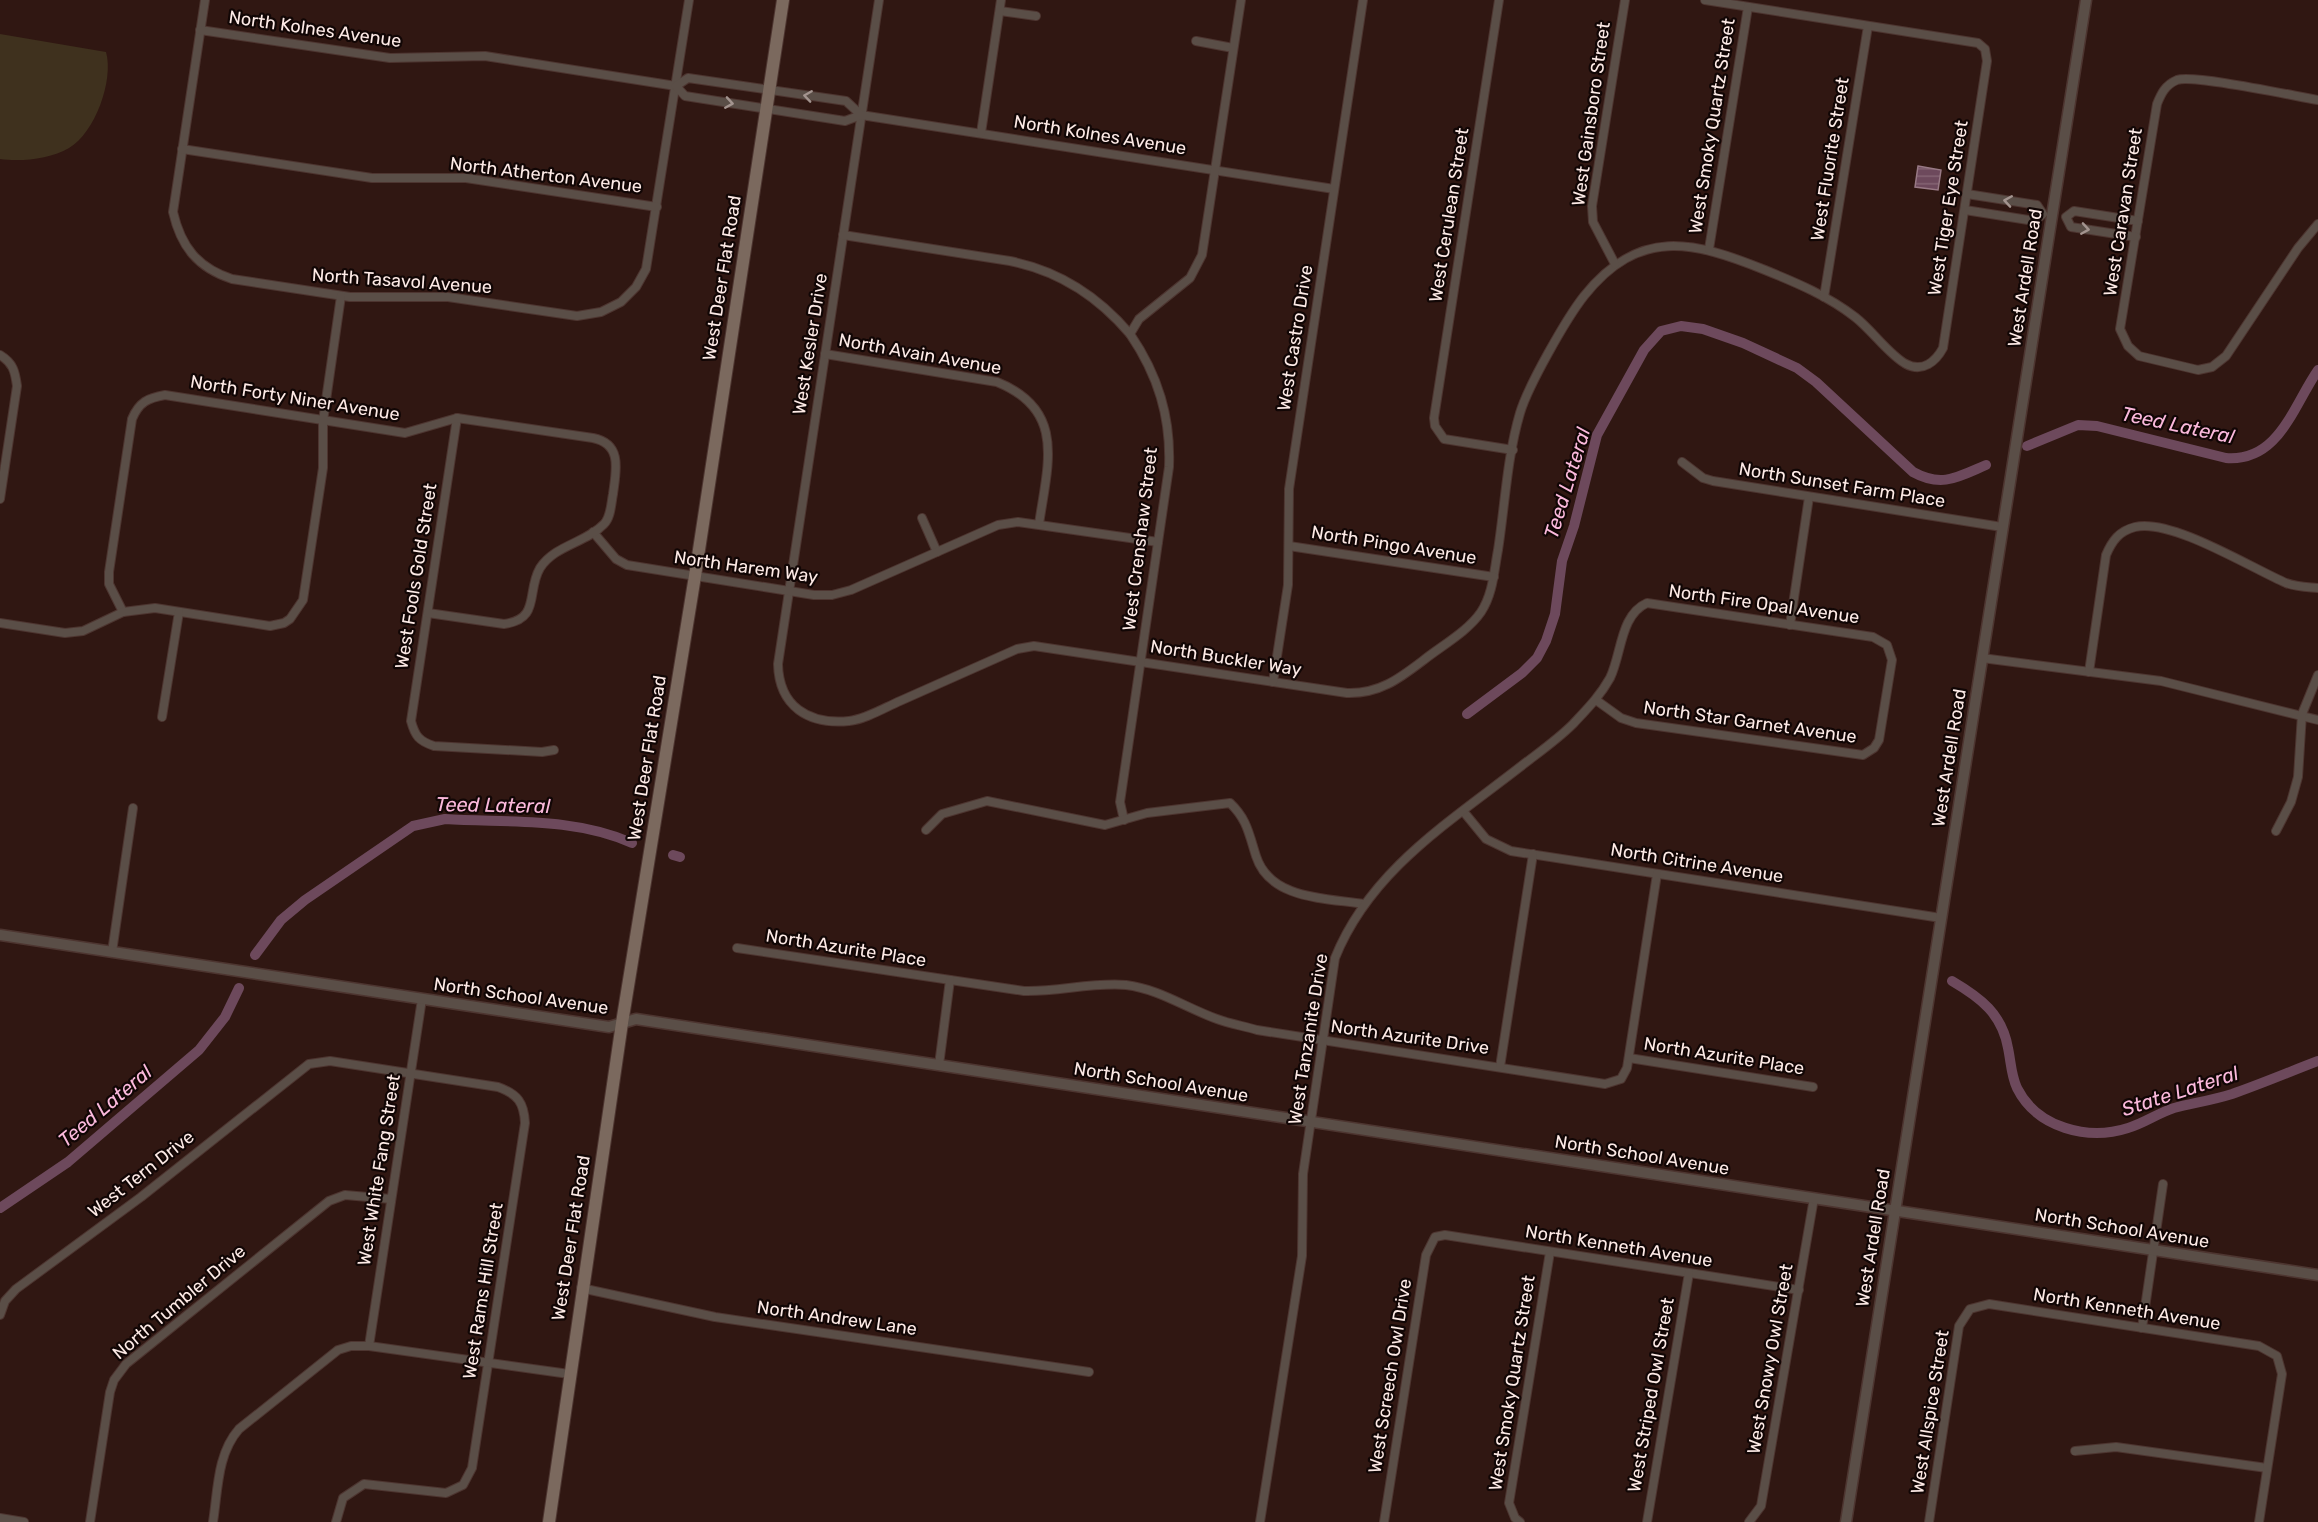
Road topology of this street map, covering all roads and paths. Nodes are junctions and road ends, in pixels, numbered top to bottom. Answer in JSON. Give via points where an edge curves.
{"nodes":[{"id":1,"x":205,"y":0,"type":"edge"},
{"id":2,"x":689,"y":0,"type":"edge"},
{"id":3,"x":783,"y":0,"type":"edge"},
{"id":4,"x":879,"y":0,"type":"edge"},
{"id":5,"x":1001,"y":0,"type":"edge"},
{"id":6,"x":1241,"y":0,"type":"edge"},
{"id":7,"x":1364,"y":0,"type":"edge"},
{"id":8,"x":1499,"y":0,"type":"edge"},
{"id":9,"x":1625,"y":0,"type":"edge"},
{"id":10,"x":1705,"y":0,"type":"edge"},
{"id":11,"x":2085,"y":0,"type":"edge"},
{"id":12,"x":1748,"y":7,"type":"junction"},
{"id":13,"x":1000,"y":11,"type":"junction"},
{"id":14,"x":1036,"y":16,"type":"dead end"},
{"id":15,"x":1868,"y":26,"type":"junction"},
{"id":16,"x":200,"y":30,"type":"junction"},
{"id":17,"x":1196,"y":41,"type":"dead end"},
{"id":18,"x":1233,"y":48,"type":"junction"},
{"id":19,"x":675,"y":86,"type":"junction"},
{"id":20,"x":769,"y":90,"type":"junction"},
{"id":21,"x":2318,"y":99,"type":"edge"},
{"id":22,"x":767,"y":109,"type":"junction"},
{"id":23,"x":861,"y":115,"type":"junction"},
{"id":24,"x":981,"y":134,"type":"junction"},
{"id":25,"x":182,"y":149,"type":"junction"},
{"id":26,"x":1215,"y":170,"type":"junction"},
{"id":27,"x":1334,"y":189,"type":"junction"},
{"id":28,"x":1967,"y":194,"type":"junction"},
{"id":29,"x":657,"y":207,"type":"junction"},
{"id":30,"x":1965,"y":210,"type":"junction"},
{"id":31,"x":2047,"y":214,"type":"junction"},
{"id":32,"x":2066,"y":217,"type":"junction"},
{"id":33,"x":2138,"y":221,"type":"junction"},
{"id":34,"x":2318,"y":224,"type":"edge"},
{"id":35,"x":843,"y":235,"type":"junction"},
{"id":36,"x":2136,"y":237,"type":"junction"},
{"id":37,"x":1709,"y":249,"type":"junction"},
{"id":38,"x":1615,"y":264,"type":"junction"},
{"id":39,"x":341,"y":296,"type":"junction"},
{"id":40,"x":1824,"y":297,"type":"junction"},
{"id":41,"x":1130,"y":334,"type":"junction"},
{"id":42,"x":825,"y":354,"type":"junction"},
{"id":43,"x":0,"y":355,"type":"edge"},
{"id":44,"x":1928,"y":366,"type":"joint"},
{"id":45,"x":457,"y":418,"type":"junction"},
{"id":46,"x":323,"y":421,"type":"junction"},
{"id":47,"x":1513,"y":450,"type":"junction"},
{"id":48,"x":1682,"y":462,"type":"dead end"},
{"id":49,"x":1,"y":483,"type":"edge"},
{"id":50,"x":1809,"y":497,"type":"junction"},
{"id":51,"x":0,"y":499,"type":"edge"},
{"id":52,"x":922,"y":518,"type":"dead end"},
{"id":53,"x":1039,"y":524,"type":"junction"},
{"id":54,"x":2002,"y":527,"type":"junction"},
{"id":55,"x":593,"y":532,"type":"junction"},
{"id":56,"x":1158,"y":542,"type":"junction"},
{"id":57,"x":1289,"y":546,"type":"junction"},
{"id":58,"x":937,"y":552,"type":"junction"},
{"id":59,"x":695,"y":576,"type":"junction"},
{"id":60,"x":1494,"y":577,"type":"junction"},
{"id":61,"x":2318,"y":588,"type":"edge"},
{"id":62,"x":789,"y":591,"type":"junction"},
{"id":63,"x":1636,"y":608,"type":"joint"},
{"id":64,"x":123,"y":612,"type":"junction"},
{"id":65,"x":179,"y":612,"type":"junction"},
{"id":66,"x":428,"y":613,"type":"junction"},
{"id":67,"x":0,"y":623,"type":"edge"},
{"id":68,"x":1790,"y":625,"type":"junction"},
{"id":69,"x":1982,"y":658,"type":"junction"},
{"id":70,"x":1140,"y":662,"type":"junction"},
{"id":71,"x":2089,"y":672,"type":"junction"},
{"id":72,"x":2318,"y":675,"type":"edge"},
{"id":73,"x":1273,"y":682,"type":"junction"},
{"id":74,"x":783,"y":692,"type":"joint"},
{"id":75,"x":1596,"y":700,"type":"junction"},
{"id":76,"x":2302,"y":714,"type":"junction"},
{"id":77,"x":162,"y":717,"type":"dead end"},
{"id":78,"x":2318,"y":720,"type":"edge"},
{"id":79,"x":554,"y":750,"type":"dead end"},
{"id":80,"x":1869,"y":753,"type":"joint"},
{"id":81,"x":133,"y":808,"type":"dead end"},
{"id":82,"x":1463,"y":811,"type":"junction"},
{"id":83,"x":1124,"y":820,"type":"junction"},
{"id":84,"x":926,"y":830,"type":"dead end"},
{"id":85,"x":2276,"y":831,"type":"dead end"},
{"id":86,"x":1533,"y":854,"type":"junction"},
{"id":87,"x":1658,"y":874,"type":"junction"},
{"id":88,"x":1364,"y":904,"type":"junction"},
{"id":89,"x":1941,"y":918,"type":"junction"},
{"id":90,"x":0,"y":935,"type":"edge"},
{"id":91,"x":737,"y":948,"type":"dead end"},
{"id":92,"x":112,"y":952,"type":"junction"},
{"id":93,"x":950,"y":980,"type":"junction"},
{"id":94,"x":422,"y":999,"type":"junction"},
{"id":95,"x":622,"y":1023,"type":"junction"},
{"id":96,"x":1323,"y":1041,"type":"junction"},
{"id":97,"x":1629,"y":1058,"type":"junction"},
{"id":98,"x":939,"y":1065,"type":"junction"},
{"id":99,"x":1500,"y":1067,"type":"junction"},
{"id":100,"x":411,"y":1073,"type":"junction"},
{"id":101,"x":1813,"y":1087,"type":"dead end"},
{"id":102,"x":1310,"y":1122,"type":"junction"},
{"id":103,"x":2163,"y":1184,"type":"dead end"},
{"id":104,"x":1814,"y":1198,"type":"junction"},
{"id":105,"x":391,"y":1199,"type":"junction"},
{"id":106,"x":1894,"y":1210,"type":"junction"},
{"id":107,"x":1435,"y":1237,"type":"joint"},
{"id":108,"x":2154,"y":1250,"type":"junction"},
{"id":109,"x":1550,"y":1252,"type":"junction"},
{"id":110,"x":1689,"y":1273,"type":"junction"},
{"id":111,"x":2318,"y":1275,"type":"edge"},
{"id":112,"x":582,"y":1288,"type":"junction"},
{"id":113,"x":1799,"y":1290,"type":"junction"},
{"id":114,"x":1970,"y":1309,"type":"joint"},
{"id":115,"x":0,"y":1315,"type":"edge"},
{"id":116,"x":2142,"y":1328,"type":"junction"},
{"id":117,"x":369,"y":1346,"type":"junction"},
{"id":118,"x":488,"y":1364,"type":"junction"},
{"id":119,"x":1089,"y":1372,"type":"dead end"},
{"id":120,"x":569,"y":1374,"type":"junction"},
{"id":121,"x":2075,"y":1451,"type":"dead end"},
{"id":122,"x":2267,"y":1468,"type":"junction"},
{"id":123,"x":0,"y":1518,"type":"edge"},
{"id":124,"x":1517,"y":1520,"type":"edge"},
{"id":125,"x":24,"y":1522,"type":"edge"},
{"id":126,"x":90,"y":1522,"type":"edge"},
{"id":127,"x":213,"y":1522,"type":"edge"},
{"id":128,"x":336,"y":1522,"type":"edge"},
{"id":129,"x":549,"y":1522,"type":"edge"},
{"id":130,"x":1260,"y":1522,"type":"edge"},
{"id":131,"x":1384,"y":1522,"type":"edge"},
{"id":132,"x":1647,"y":1522,"type":"edge"},
{"id":133,"x":1749,"y":1522,"type":"edge"},
{"id":134,"x":1846,"y":1522,"type":"edge"},
{"id":135,"x":1929,"y":1522,"type":"edge"},
{"id":136,"x":2259,"y":1522,"type":"edge"}],
"edges":[{"from":1,"to":16,"type":"street"},
{"from":2,"to":19,"type":"street"},
{"from":3,"to":20,"type":"main road","name":"West Deer Flat Road"},
{"from":4,"to":23,"type":"street","name":"West Kesler Drive"},
{"from":5,"to":13,"type":"street"},
{"from":6,"to":18,"type":"street"},
{"from":7,"to":27,"type":"street","name":"West Castro Drive"},
{"from":8,"to":47,"type":"street","name":"West Cerulean Street","via":[[1434,418],[1438,434],[1451,441]]},
{"from":9,"to":38,"type":"street","name":"West Gainsboro Street","via":[[1592,206],[1593,222]]},
{"from":10,"to":12,"type":"street"},
{"from":11,"to":31,"type":"street","name":"West Ardell Road"},
{"from":12,"to":15,"type":"street"},
{"from":12,"to":37,"type":"street","name":"West Smoky Quartz Street"},
{"from":13,"to":14,"type":"street"},
{"from":13,"to":24,"type":"street"},
{"from":15,"to":28,"type":"street","name":"West Tiger Eye Street","via":[[1978,43],[1985,49],[1988,62]]},
{"from":15,"to":40,"type":"street","name":"West Fluorite Street"},
{"from":16,"to":19,"type":"street","name":"North Kolnes Avenue","via":[[390,58],[485,56]]},
{"from":16,"to":25,"type":"street"},
{"from":17,"to":18,"type":"street"},
{"from":18,"to":26,"type":"street"},
{"from":19,"to":20,"type":"street","name":"North Kolnes Avenue","via":[[688,78]]},
{"from":19,"to":22,"type":"street","name":"North Kolnes Avenue","one_way":true,"via":[[685,96]]},
{"from":19,"to":29,"type":"street"},
{"from":20,"to":22,"type":"main road","name":"West Deer Flat Road"},
{"from":23,"to":20,"type":"street","name":"North Kolnes Avenue","one_way":true,"via":[[846,101]]},
{"from":21,"to":33,"type":"street","name":"West Caravan Street","via":[[2190,79],[2169,84],[2157,104]]},
{"from":22,"to":23,"type":"street","name":"North Kolnes Avenue","via":[[845,121]]},
{"from":22,"to":59,"type":"main road","name":"West Deer Flat Road"},
{"from":23,"to":24,"type":"street","name":"North Kolnes Avenue"},
{"from":23,"to":35,"type":"street","name":"West Kesler Drive"},
{"from":24,"to":26,"type":"street","name":"North Kolnes Avenue"},
{"from":25,"to":29,"type":"street","name":"North Atherton Avenue","via":[[372,178],[466,178]]},
{"from":25,"to":39,"type":"street","name":"North Tasavol Avenue","via":[[173,213],[188,251],[215,273],[232,279]]},
{"from":26,"to":27,"type":"street","name":"North Kolnes Avenue"},
{"from":26,"to":41,"type":"street","via":[[1202,255],[1190,278],[1139,320]]},
{"from":27,"to":57,"type":"street","name":"West Castro Drive","via":[[1289,489]]},
{"from":28,"to":30,"type":"street","name":"West Tiger Eye Street"},
{"from":31,"to":28,"type":"street","one_way":true,"via":[[2037,205]]},
{"from":29,"to":39,"type":"street","name":"North Tasavol Avenue","via":[[646,269],[621,302],[601,312],[577,316],[448,297]]},
{"from":30,"to":31,"type":"street","via":[[2035,221]]},
{"from":30,"to":44,"type":"street","name":"West Tiger Eye Street","via":[[1943,348]]},
{"from":31,"to":32,"type":"street"},
{"from":31,"to":54,"type":"street","name":"West Ardell Road"},
{"from":32,"to":33,"type":"street","via":[[2074,211]]},
{"from":32,"to":36,"type":"street","one_way":true,"via":[[2071,227]]},
{"from":33,"to":36,"type":"street","name":"West Caravan Street"},
{"from":34,"to":36,"type":"street","name":"West Caravan Street","via":[[2226,356],[2212,367],[2198,369],[2139,356],[2128,346],[2120,329]]},
{"from":35,"to":41,"type":"street","name":"West Crenshaw Street","via":[[1036,267],[1088,293]]},
{"from":35,"to":42,"type":"street","name":"West Kesler Drive"},
{"from":37,"to":38,"type":"street","name":"North Buckler Way","via":[[1665,246]]},
{"from":37,"to":40,"type":"street","name":"North Buckler Way"},
{"from":38,"to":47,"type":"street","name":"North Buckler Way","via":[[1575,306],[1523,405]]},
{"from":39,"to":46,"type":"street"},
{"from":40,"to":44,"type":"street","name":"North Buckler Way","via":[[1856,318],[1906,364]]},
{"from":41,"to":56,"type":"street","name":"West Crenshaw Street","via":[[1158,384],[1168,423],[1169,467]]},
{"from":42,"to":53,"type":"street","name":"North Avain Avenue","via":[[1011,387],[1037,409],[1046,426],[1048,442]]},
{"from":42,"to":62,"type":"street","name":"West Kesler Drive"},
{"from":43,"to":49,"type":"street","via":[[15,370],[17,386]]},
{"from":45,"to":46,"type":"street","name":"North Forty Niner Avenue","via":[[405,433]]},
{"from":45,"to":55,"type":"street","name":"North Forty Niner Avenue","via":[[603,440],[611,447],[617,466],[610,512],[605,523]]},
{"from":45,"to":66,"type":"street","name":"West Fools Gold Street"},
{"from":46,"to":64,"type":"street","name":"North Forty Niner Avenue","via":[[165,395],[149,398],[137,407],[109,572],[110,584]]},
{"from":46,"to":65,"type":"street","via":[[323,468],[303,600],[290,619],[270,626]]},
{"from":47,"to":60,"type":"street","name":"North Buckler Way"},
{"from":48,"to":50,"type":"street","name":"North Sunset Farm Place","via":[[1702,478]]},
{"from":49,"to":51,"type":"street"},
{"from":50,"to":54,"type":"street","name":"North Sunset Farm Place"},
{"from":50,"to":68,"type":"street"},
{"from":52,"to":58,"type":"street"},
{"from":53,"to":56,"type":"street","name":"North Harem Way"},
{"from":53,"to":58,"type":"street","name":"North Harem Way","via":[[998,525]]},
{"from":54,"to":69,"type":"street","name":"West Ardell Road"},
{"from":55,"to":59,"type":"street","name":"North Harem Way","via":[[616,559],[627,565]]},
{"from":55,"to":66,"type":"street","via":[[558,552],[540,568],[525,616],[516,622],[504,624]]},
{"from":56,"to":70,"type":"street","name":"West Crenshaw Street"},
{"from":57,"to":60,"type":"street","name":"North Pingo Avenue"},
{"from":57,"to":73,"type":"street","name":"West Castro Drive","via":[[1288,585]]},
{"from":58,"to":62,"type":"street","name":"North Harem Way","via":[[851,590],[832,595]]},
{"from":59,"to":62,"type":"street","name":"North Harem Way"},
{"from":59,"to":95,"type":"main road","name":"West Deer Flat Road"},
{"from":60,"to":73,"type":"street","name":"North Buckler Way","via":[[1487,603],[1472,623],[1386,687],[1347,693]]},
{"from":61,"to":71,"type":"street","via":[[2286,583],[2188,537],[2136,527],[2111,542],[2106,555]]},
{"from":62,"to":74,"type":"street","name":"West Kesler Drive","via":[[778,664]]},
{"from":63,"to":68,"type":"street","name":"North Fire Opal Avenue","via":[[1647,603]]},
{"from":63,"to":75,"type":"street","name":"West Tanzanite Drive","via":[[1630,615],[1610,677]]},
{"from":64,"to":65,"type":"street","via":[[155,608]]},
{"from":64,"to":67,"type":"street","via":[[83,631],[65,633]]},
{"from":65,"to":77,"type":"street"},
{"from":66,"to":79,"type":"street","name":"West Fools Gold Street","via":[[411,721],[417,738],[434,746]]},
{"from":68,"to":80,"type":"street","name":"North Fire Opal Avenue","via":[[1874,637],[1887,645],[1892,660],[1879,740]]},
{"from":69,"to":71,"type":"street"},
{"from":69,"to":89,"type":"street","name":"West Ardell Road"},
{"from":70,"to":73,"type":"street","name":"North Buckler Way"},
{"from":70,"to":74,"type":"street","name":"North Buckler Way","via":[[1048,647],[1017,649],[849,721],[804,714],[789,703]]},
{"from":70,"to":83,"type":"street","name":"West Crenshaw Street","via":[[1120,802]]},
{"from":71,"to":76,"type":"street","via":[[2161,681],[2253,706]]},
{"from":72,"to":76,"type":"street"},
{"from":75,"to":80,"type":"street","name":"North Star Garnet Avenue","via":[[1621,718],[1636,723],[1857,756]]},
{"from":75,"to":82,"type":"street","name":"West Tanzanite Drive","via":[[1565,732]]},
{"from":76,"to":78,"type":"street"},
{"from":76,"to":85,"type":"street","via":[[2298,777],[2292,802]]},
{"from":81,"to":92,"type":"street"},
{"from":82,"to":86,"type":"street","name":"North Citrine Avenue","via":[[1486,839],[1498,846]]},
{"from":82,"to":88,"type":"street","name":"West Tanzanite Drive","via":[[1402,859]]},
{"from":83,"to":84,"type":"street","via":[[1093,824],[987,801],[942,814]]},
{"from":83,"to":88,"type":"street","via":[[1147,813],[1230,803],[1243,816],[1258,862],[1279,885],[1293,892]]},
{"from":86,"to":87,"type":"street","name":"North Citrine Avenue"},
{"from":86,"to":99,"type":"street"},
{"from":87,"to":89,"type":"street","name":"North Citrine Avenue"},
{"from":87,"to":97,"type":"street"},
{"from":88,"to":96,"type":"street","name":"West Tanzanite Drive","via":[[1348,927],[1335,958]]},
{"from":89,"to":106,"type":"street","name":"West Ardell Road"},
{"from":90,"to":92,"type":"street","name":"North School Avenue"},
{"from":91,"to":93,"type":"street","name":"North Azurite Place"},
{"from":92,"to":94,"type":"street","name":"North School Avenue"},
{"from":93,"to":96,"type":"street","name":"North Azurite Drive","via":[[1024,992],[1098,984],[1127,986],[1157,992],[1217,1019]]},
{"from":93,"to":98,"type":"street"},
{"from":94,"to":95,"type":"street","name":"North School Avenue","via":[[609,1027]]},
{"from":94,"to":100,"type":"street","name":"West White Fang Street"},
{"from":95,"to":98,"type":"street","name":"North School Avenue","via":[[636,1019]]},
{"from":95,"to":112,"type":"main road","name":"West Deer Flat Road"},
{"from":96,"to":99,"type":"street","name":"North Azurite Drive"},
{"from":96,"to":102,"type":"street","name":"West Tanzanite Drive"},
{"from":97,"to":99,"type":"street","name":"North Azurite Drive","via":[[1621,1079],[1605,1084]]},
{"from":97,"to":101,"type":"street","name":"North Azurite Place"},
{"from":98,"to":102,"type":"street","name":"North School Avenue"},
{"from":100,"to":105,"type":"street","name":"West White Fang Street"},
{"from":100,"to":115,"type":"street","name":"West Tern Drive","via":[[330,1061],[309,1064],[141,1197],[16,1289]]},
{"from":100,"to":118,"type":"street","name":"West Rams Hill Street","via":[[498,1087],[520,1100],[525,1124]]},
{"from":102,"to":104,"type":"street","name":"North School Avenue"},
{"from":102,"to":130,"type":"street","name":"West Tanzanite Drive","via":[[1302,1180],[1302,1256]]},
{"from":103,"to":108,"type":"street"},
{"from":104,"to":106,"type":"street","name":"North School Avenue"},
{"from":104,"to":113,"type":"street","name":"West Snowy Owl Street"},
{"from":105,"to":117,"type":"street","name":"West White Fang Street"},
{"from":105,"to":126,"type":"street","name":"North Tumbler Drive","via":[[353,1194],[329,1201],[126,1364],[110,1392]]},
{"from":106,"to":108,"type":"street","name":"North School Avenue"},
{"from":106,"to":134,"type":"street","name":"West Ardell Road"},
{"from":107,"to":109,"type":"street","name":"North Kenneth Avenue","via":[[1445,1235]]},
{"from":107,"to":131,"type":"street","name":"West Screech Owl Drive","via":[[1426,1256]]},
{"from":108,"to":111,"type":"street","name":"North School Avenue"},
{"from":108,"to":116,"type":"street"},
{"from":109,"to":110,"type":"street","name":"North Kenneth Avenue"},
{"from":109,"to":124,"type":"street","name":"West Smoky Quartz Street","via":[[1509,1503]]},
{"from":110,"to":113,"type":"street","name":"North Kenneth Avenue"},
{"from":110,"to":132,"type":"street","name":"West Striped Owl Street"},
{"from":112,"to":119,"type":"street","name":"North Andrew Lane","via":[[715,1317]]},
{"from":112,"to":120,"type":"main road","name":"West Deer Flat Road"},
{"from":113,"to":133,"type":"street","name":"West Snowy Owl Street","via":[[1761,1506]]},
{"from":114,"to":116,"type":"street","name":"North Kenneth Avenue","via":[[1989,1304]]},
{"from":114,"to":135,"type":"street","name":"West Allspice Street","via":[[1959,1326]]},
{"from":116,"to":122,"type":"street","name":"North Kenneth Avenue","via":[[2259,1346],[2277,1356],[2282,1374]]},
{"from":117,"to":118,"type":"street"},
{"from":117,"to":127,"type":"street","via":[[338,1350],[239,1429],[224,1451]]},
{"from":118,"to":120,"type":"street"},
{"from":118,"to":128,"type":"street","name":"West Rams Hill Street","via":[[472,1468],[463,1485],[446,1493],[376,1483],[354,1488],[343,1498]]},
{"from":120,"to":129,"type":"main road","name":"West Deer Flat Road"},
{"from":121,"to":122,"type":"street","via":[[2116,1447]]},
{"from":122,"to":136,"type":"street"},
{"from":123,"to":125,"type":"street"}]}
